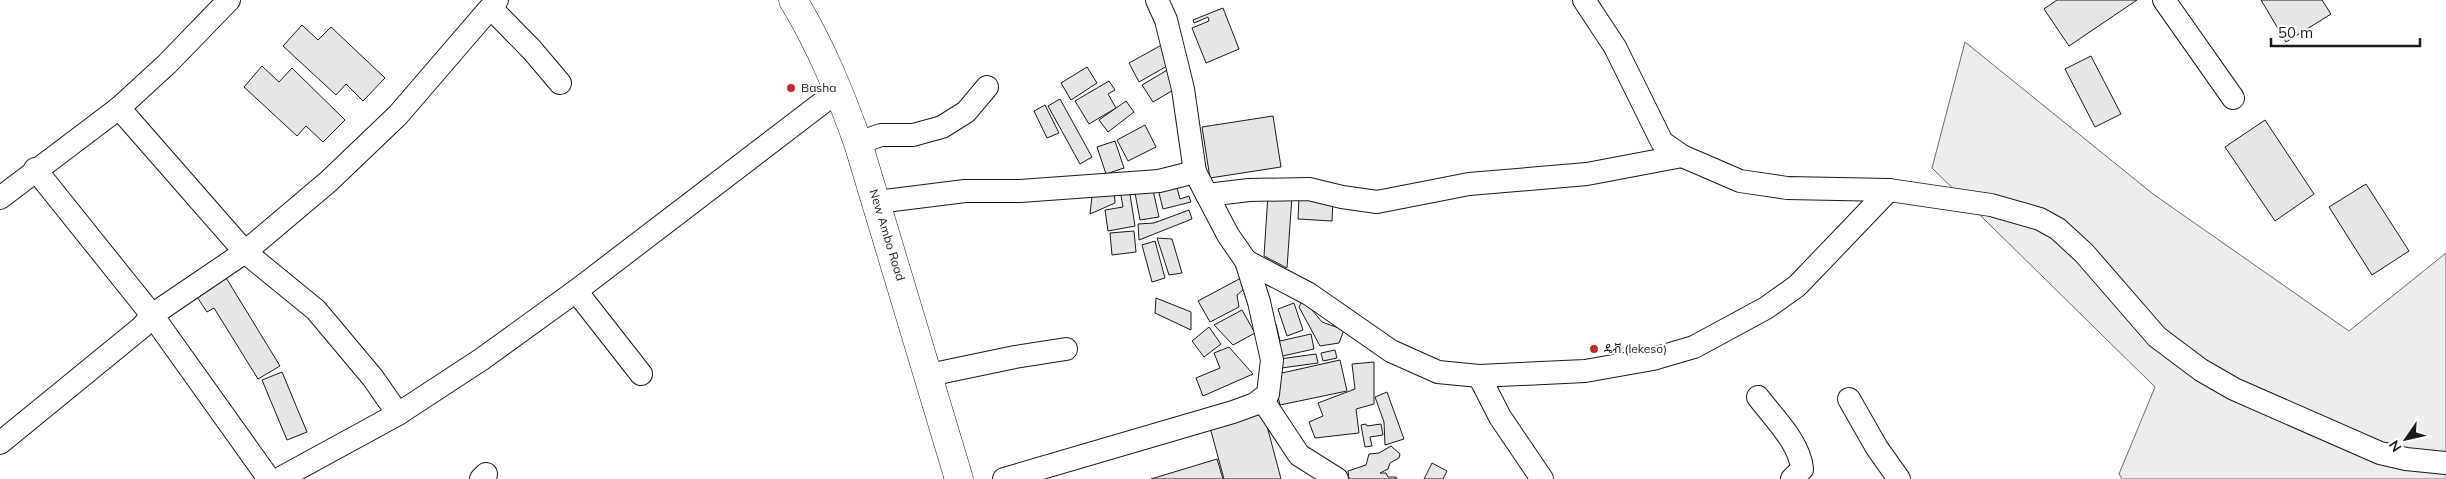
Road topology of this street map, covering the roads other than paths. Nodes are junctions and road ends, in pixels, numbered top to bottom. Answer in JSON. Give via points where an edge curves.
{"nodes":[{"id":1,"x":229,"y":0,"type":"edge"},
{"id":2,"x":793,"y":0,"type":"edge"},
{"id":3,"x":1157,"y":0,"type":"edge"},
{"id":4,"x":1584,"y":0,"type":"edge"},
{"id":5,"x":2164,"y":0,"type":"edge"},
{"id":6,"x":494,"y":4,"type":"edge"},
{"id":7,"x":560,"y":83,"type":"dead end"},
{"id":8,"x":987,"y":87,"type":"dead end"},
{"id":9,"x":839,"y":90,"type":"junction"},
{"id":10,"x":2233,"y":98,"type":"dead end"},
{"id":11,"x":119,"y":108,"type":"junction"},
{"id":12,"x":858,"y":143,"type":"junction"},
{"id":13,"x":1682,"y":156,"type":"junction"},
{"id":14,"x":35,"y":170,"type":"junction"},
{"id":15,"x":1195,"y":172,"type":"junction"},
{"id":16,"x":1889,"y":190,"type":"junction"},
{"id":17,"x":1207,"y":195,"type":"junction"},
{"id":18,"x":0,"y":198,"type":"edge"},
{"id":19,"x":877,"y":202,"type":"junction"},
{"id":20,"x":245,"y":252,"type":"junction"},
{"id":21,"x":1246,"y":261,"type":"junction"},
{"id":22,"x":576,"y":292,"type":"junction"},
{"id":23,"x":152,"y":315,"type":"junction"},
{"id":24,"x":1066,"y":350,"type":"dead end"},
{"id":25,"x":641,"y":374,"type":"dead end"},
{"id":26,"x":929,"y":375,"type":"junction"},
{"id":27,"x":1478,"y":376,"type":"junction"},
{"id":28,"x":1758,"y":397,"type":"dead end"},
{"id":29,"x":1262,"y":399,"type":"junction"},
{"id":30,"x":1849,"y":399,"type":"dead end"},
{"id":31,"x":398,"y":414,"type":"junction"},
{"id":32,"x":0,"y":443,"type":"edge"},
{"id":33,"x":2446,"y":463,"type":"edge"},
{"id":34,"x":290,"y":477,"type":"edge"},
{"id":35,"x":269,"y":479,"type":"edge"},
{"id":36,"x":960,"y":479,"type":"edge"},
{"id":37,"x":1004,"y":479,"type":"edge"},
{"id":38,"x":1336,"y":479,"type":"edge"},
{"id":39,"x":1542,"y":479,"type":"edge"},
{"id":40,"x":1792,"y":479,"type":"edge"},
{"id":41,"x":1899,"y":479,"type":"edge"}],
"edges":[{"from":1,"to":11,"type":"street"},
{"from":2,"to":9,"type":"main road","name":"New Ambo Road","via":[[812,30]]},
{"from":3,"to":15,"type":"street","via":[[1166,20],[1183,90]]},
{"from":4,"to":13,"type":"street","via":[[1615,47],[1662,142]]},
{"from":5,"to":10,"type":"street"},
{"from":6,"to":7,"type":"street"},
{"from":6,"to":20,"type":"street","via":[[398,115],[329,181]]},
{"from":8,"to":12,"type":"street","via":[[966,112],[942,127],[913,135],[881,135]]},
{"from":9,"to":12,"type":"main road","name":"New Ambo Road"},
{"from":9,"to":22,"type":"street"},
{"from":11,"to":14,"type":"street"},
{"from":11,"to":20,"type":"street"},
{"from":12,"to":19,"type":"main road","name":"New Ambo Road"},
{"from":13,"to":16,"type":"street","via":[[1740,181],[1787,188]]},
{"from":13,"to":17,"type":"street","via":[[1587,174],[1469,184],[1377,202],[1309,189],[1249,190]]},
{"from":14,"to":18,"type":"street"},
{"from":14,"to":23,"type":"street"},
{"from":15,"to":17,"type":"street"},
{"from":15,"to":19,"type":"street","via":[[1159,181],[1020,191],[965,191]]},
{"from":16,"to":27,"type":"street","via":[[1796,286],[1766,308],[1694,347],[1653,359],[1585,371]]},
{"from":16,"to":33,"type":"street","via":[[1991,205],[2040,219],[2058,229],[2084,253],[2157,337],[2201,370],[2234,389],[2380,453]]},
{"from":17,"to":21,"type":"street"},
{"from":19,"to":26,"type":"main road","name":"New Ambo Road"},
{"from":20,"to":23,"type":"street"},
{"from":20,"to":31,"type":"street","via":[[316,310],[373,378]]},
{"from":21,"to":27,"type":"street","via":[[1309,294],[1391,352],[1438,372]]},
{"from":21,"to":29,"type":"street","via":[[1260,302],[1272,360],[1268,394]]},
{"from":22,"to":25,"type":"street"},
{"from":22,"to":31,"type":"street"},
{"from":23,"to":32,"type":"street","via":[[142,327]]},
{"from":23,"to":35,"type":"street"},
{"from":24,"to":26,"type":"street"},
{"from":26,"to":36,"type":"main road","name":"New Ambo Road"},
{"from":27,"to":39,"type":"street","via":[[1500,417]]},
{"from":28,"to":40,"type":"street","via":[[1802,460],[1802,470]]},
{"from":29,"to":37,"type":"street","via":[[1232,412]]},
{"from":29,"to":38,"type":"street","via":[[1299,455]]},
{"from":30,"to":41,"type":"street"},
{"from":31,"to":34,"type":"street"}]}
